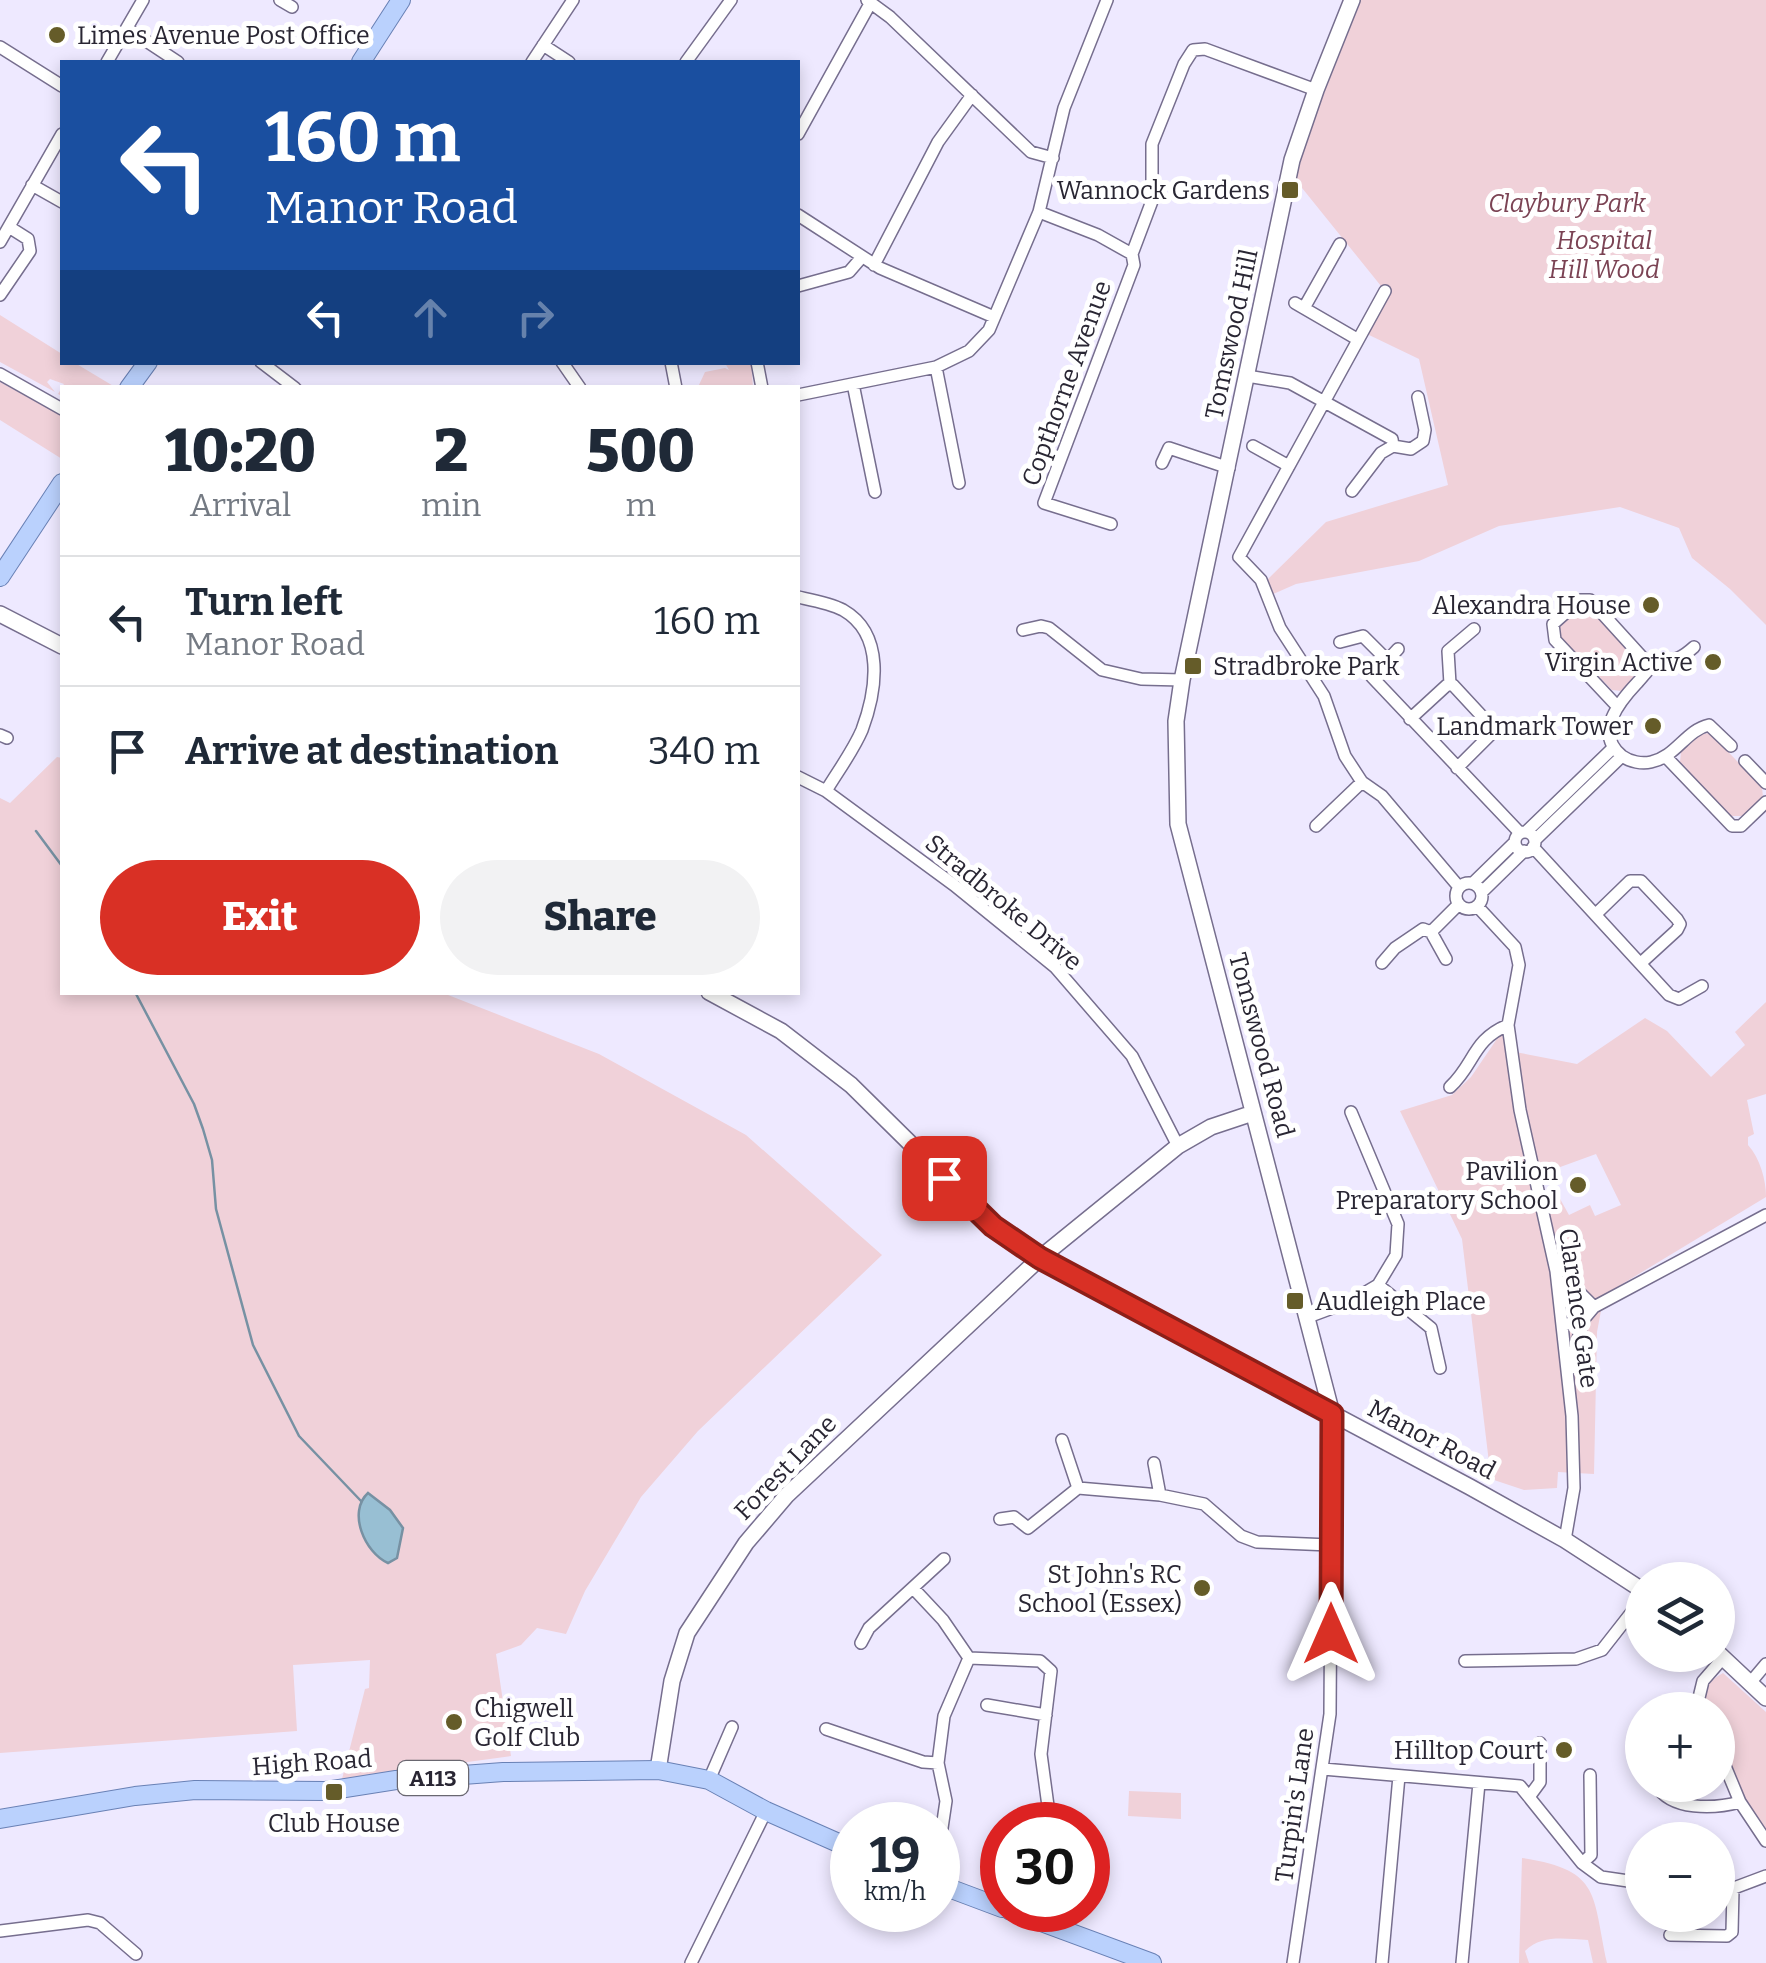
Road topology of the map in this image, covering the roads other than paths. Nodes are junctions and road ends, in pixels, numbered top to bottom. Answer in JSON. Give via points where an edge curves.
{"nodes":[{"id":1,"x":145,"y":0,"type":"edge"},
{"id":2,"x":280,"y":0,"type":"edge"},
{"id":3,"x":402,"y":0,"type":"edge"},
{"id":4,"x":573,"y":0,"type":"edge"},
{"id":5,"x":731,"y":0,"type":"edge"},
{"id":6,"x":1106,"y":0,"type":"edge"},
{"id":7,"x":1352,"y":0,"type":"edge"},
{"id":8,"x":869,"y":1,"type":"edge"},
{"id":9,"x":292,"y":8,"type":"dead end"},
{"id":10,"x":128,"y":29,"type":"junction"},
{"id":11,"x":543,"y":46,"type":"junction"},
{"id":12,"x":0,"y":47,"type":"edge"},
{"id":13,"x":108,"y":60,"type":"edge"},
{"id":14,"x":175,"y":60,"type":"edge"},
{"id":15,"x":365,"y":60,"type":"edge"},
{"id":16,"x":533,"y":60,"type":"edge"},
{"id":17,"x":566,"y":60,"type":"edge"},
{"id":18,"x":687,"y":60,"type":"edge"},
{"id":19,"x":60,"y":85,"type":"edge"},
{"id":20,"x":1316,"y":90,"type":"junction"},
{"id":21,"x":972,"y":96,"type":"junction"},
{"id":22,"x":800,"y":130,"type":"edge"},
{"id":23,"x":60,"y":137,"type":"edge"},
{"id":24,"x":1053,"y":158,"type":"junction"},
{"id":25,"x":32,"y":185,"type":"junction"},
{"id":26,"x":60,"y":201,"type":"edge"},
{"id":27,"x":1039,"y":212,"type":"junction"},
{"id":28,"x":800,"y":216,"type":"edge"},
{"id":29,"x":9,"y":227,"type":"junction"},
{"id":30,"x":0,"y":242,"type":"edge"},
{"id":31,"x":1340,"y":244,"type":"dead end"},
{"id":32,"x":1132,"y":254,"type":"junction"},
{"id":33,"x":868,"y":261,"type":"junction"},
{"id":34,"x":800,"y":285,"type":"edge"},
{"id":35,"x":1385,"y":292,"type":"dead end"},
{"id":36,"x":0,"y":295,"type":"edge"},
{"id":37,"x":994,"y":316,"type":"junction"},
{"id":38,"x":1357,"y":339,"type":"junction"},
{"id":39,"x":265,"y":365,"type":"edge"},
{"id":40,"x":936,"y":368,"type":"junction"},
{"id":41,"x":0,"y":374,"type":"edge"},
{"id":42,"x":1247,"y":376,"type":"junction"},
{"id":43,"x":853,"y":384,"type":"junction"},
{"id":44,"x":291,"y":385,"type":"edge"},
{"id":45,"x":800,"y":394,"type":"edge"},
{"id":46,"x":1418,"y":397,"type":"dead end"},
{"id":47,"x":1324,"y":402,"type":"junction"},
{"id":48,"x":60,"y":408,"type":"edge"},
{"id":49,"x":1392,"y":443,"type":"junction"},
{"id":50,"x":1253,"y":446,"type":"dead end"},
{"id":51,"x":1162,"y":464,"type":"dead end"},
{"id":52,"x":1289,"y":466,"type":"junction"},
{"id":53,"x":1229,"y":468,"type":"junction"},
{"id":54,"x":959,"y":483,"type":"dead end"},
{"id":55,"x":60,"y":486,"type":"edge"},
{"id":56,"x":1352,"y":491,"type":"dead end"},
{"id":57,"x":875,"y":492,"type":"dead end"},
{"id":58,"x":1111,"y":524,"type":"dead end"},
{"id":59,"x":0,"y":577,"type":"edge"},
{"id":60,"x":800,"y":597,"type":"edge"},
{"id":61,"x":0,"y":614,"type":"edge"},
{"id":62,"x":1474,"y":628,"type":"dead end"},
{"id":63,"x":1023,"y":630,"type":"dead end"},
{"id":64,"x":1340,"y":642,"type":"dead end"},
{"id":65,"x":60,"y":645,"type":"edge"},
{"id":66,"x":1694,"y":646,"type":"dead end"},
{"id":67,"x":1398,"y":648,"type":"dead end"},
{"id":68,"x":1387,"y":660,"type":"junction"},
{"id":69,"x":1650,"y":666,"type":"junction"},
{"id":70,"x":1181,"y":683,"type":"junction"},
{"id":71,"x":1450,"y":684,"type":"junction"},
{"id":72,"x":1616,"y":705,"type":"junction"},
{"id":73,"x":1410,"y":719,"type":"junction"},
{"id":74,"x":1730,"y":746,"type":"dead end"},
{"id":75,"x":1618,"y":752,"type":"junction"},
{"id":76,"x":1666,"y":758,"type":"junction"},
{"id":77,"x":1745,"y":761,"type":"dead end"},
{"id":78,"x":1456,"y":768,"type":"junction"},
{"id":79,"x":800,"y":778,"type":"edge"},
{"id":80,"x":1362,"y":782,"type":"junction"},
{"id":81,"x":1766,"y":783,"type":"edge"},
{"id":82,"x":826,"y":791,"type":"junction"},
{"id":83,"x":1766,"y":802,"type":"edge"},
{"id":84,"x":1316,"y":826,"type":"dead end"},
{"id":85,"x":1526,"y":841,"type":"junction"},
{"id":86,"x":1459,"y":887,"type":"junction"},
{"id":87,"x":1477,"y":888,"type":"junction"},
{"id":88,"x":1459,"y":904,"type":"junction"},
{"id":89,"x":1477,"y":906,"type":"junction"},
{"id":90,"x":1596,"y":914,"type":"junction"},
{"id":91,"x":1430,"y":932,"type":"junction"},
{"id":92,"x":1446,"y":959,"type":"dead end"},
{"id":93,"x":1642,"y":962,"type":"junction"},
{"id":94,"x":1382,"y":963,"type":"dead end"},
{"id":95,"x":1702,"y":986,"type":"dead end"},
{"id":96,"x":715,"y":995,"type":"edge"},
{"id":97,"x":1508,"y":1026,"type":"junction"},
{"id":98,"x":1450,"y":1086,"type":"dead end"},
{"id":99,"x":1352,"y":1112,"type":"dead end"},
{"id":100,"x":1253,"y":1113,"type":"junction"},
{"id":101,"x":1178,"y":1146,"type":"junction"},
{"id":102,"x":1766,"y":1214,"type":"edge"},
{"id":103,"x":1040,"y":1258,"type":"junction"},
{"id":104,"x":1378,"y":1285,"type":"junction"},
{"id":105,"x":1558,"y":1286,"type":"junction"},
{"id":106,"x":1594,"y":1308,"type":"junction"},
{"id":107,"x":1308,"y":1317,"type":"junction"},
{"id":108,"x":1583,"y":1320,"type":"junction"},
{"id":109,"x":1562,"y":1325,"type":"junction"},
{"id":110,"x":1440,"y":1368,"type":"dead end"},
{"id":111,"x":1568,"y":1378,"type":"junction"},
{"id":112,"x":1332,"y":1414,"type":"junction"},
{"id":113,"x":1062,"y":1440,"type":"dead end"},
{"id":114,"x":1154,"y":1463,"type":"dead end"},
{"id":115,"x":1078,"y":1488,"type":"junction"},
{"id":116,"x":1160,"y":1495,"type":"junction"},
{"id":117,"x":1000,"y":1519,"type":"dead end"},
{"id":118,"x":1564,"y":1540,"type":"junction"},
{"id":119,"x":1330,"y":1545,"type":"junction"},
{"id":120,"x":944,"y":1559,"type":"dead end"},
{"id":121,"x":1625,"y":1579,"type":"edge"},
{"id":122,"x":913,"y":1588,"type":"junction"},
{"id":123,"x":1625,"y":1621,"type":"edge"},
{"id":124,"x":860,"y":1642,"type":"dead end"},
{"id":125,"x":969,"y":1658,"type":"junction"},
{"id":126,"x":1465,"y":1661,"type":"dead end"},
{"id":127,"x":1766,"y":1664,"type":"edge"},
{"id":128,"x":1735,"y":1670,"type":"edge"},
{"id":129,"x":1750,"y":1683,"type":"junction"},
{"id":130,"x":1766,"y":1698,"type":"edge"},
{"id":131,"x":987,"y":1705,"type":"dead end"},
{"id":132,"x":1046,"y":1714,"type":"junction"},
{"id":133,"x":732,"y":1727,"type":"dead end"},
{"id":134,"x":826,"y":1729,"type":"dead end"},
{"id":135,"x":1540,"y":1743,"type":"dead end"},
{"id":136,"x":938,"y":1764,"type":"junction"},
{"id":137,"x":1323,"y":1769,"type":"junction"},
{"id":138,"x":658,"y":1770,"type":"junction"},
{"id":139,"x":1590,"y":1774,"type":"dead end"},
{"id":140,"x":1399,"y":1776,"type":"junction"},
{"id":141,"x":709,"y":1780,"type":"junction"},
{"id":142,"x":1479,"y":1783,"type":"junction"},
{"id":143,"x":1735,"y":1790,"type":"edge"},
{"id":144,"x":1529,"y":1797,"type":"junction"},
{"id":145,"x":946,"y":1802,"type":"edge"},
{"id":146,"x":1048,"y":1802,"type":"edge"},
{"id":147,"x":1676,"y":1802,"type":"edge"},
{"id":148,"x":1740,"y":1802,"type":"junction"},
{"id":149,"x":766,"y":1810,"type":"junction"},
{"id":150,"x":0,"y":1818,"type":"edge"},
{"id":151,"x":830,"y":1839,"type":"edge"},
{"id":152,"x":1766,"y":1842,"type":"edge"},
{"id":153,"x":1582,"y":1864,"type":"junction"},
{"id":154,"x":1766,"y":1876,"type":"edge"},
{"id":155,"x":1625,"y":1881,"type":"edge"},
{"id":156,"x":1735,"y":1890,"type":"edge"},
{"id":157,"x":0,"y":1931,"type":"edge"},
{"id":158,"x":1068,"y":1932,"type":"edge"},
{"id":159,"x":1732,"y":1932,"type":"edge"},
{"id":160,"x":1670,"y":1935,"type":"dead end"},
{"id":161,"x":136,"y":1954,"type":"dead end"},
{"id":162,"x":692,"y":1963,"type":"edge"},
{"id":163,"x":1152,"y":1963,"type":"edge"},
{"id":164,"x":1293,"y":1963,"type":"edge"},
{"id":165,"x":1382,"y":1963,"type":"edge"},
{"id":166,"x":1462,"y":1963,"type":"edge"}],
"edges":[{"from":1,"to":10,"type":"street"},
{"from":2,"to":9,"type":"street"},
{"from":3,"to":15,"type":"main road"},
{"from":4,"to":11,"type":"street"},
{"from":5,"to":18,"type":"street"},
{"from":6,"to":24,"type":"street","via":[[1064,108]]},
{"from":7,"to":20,"type":"street","name":"Tomswood Hill"},
{"from":8,"to":21,"type":"street"},
{"from":8,"to":22,"type":"street"},
{"from":10,"to":13,"type":"street"},
{"from":10,"to":14,"type":"street"},
{"from":11,"to":16,"type":"street"},
{"from":11,"to":17,"type":"street"},
{"from":12,"to":19,"type":"street"},
{"from":20,"to":32,"type":"street","via":[[1193,50],[1152,144],[1152,200]]},
{"from":20,"to":42,"type":"street","name":"Tomswood Hill","via":[[1292,160]]},
{"from":21,"to":24,"type":"street","via":[[1031,152]]},
{"from":21,"to":33,"type":"street"},
{"from":23,"to":25,"type":"street"},
{"from":24,"to":27,"type":"street"},
{"from":25,"to":26,"type":"street"},
{"from":25,"to":29,"type":"street"},
{"from":27,"to":32,"type":"street","name":"Copthorne Avenue"},
{"from":27,"to":37,"type":"street"},
{"from":28,"to":33,"type":"street"},
{"from":29,"to":30,"type":"street"},
{"from":29,"to":36,"type":"street","via":[[28,239],[30,251]]},
{"from":31,"to":38,"type":"street","via":[[1300,306]]},
{"from":32,"to":58,"type":"street","name":"Copthorne Avenue","via":[[1134,265],[1044,503]]},
{"from":33,"to":34,"type":"street"},
{"from":33,"to":37,"type":"street"},
{"from":35,"to":38,"type":"street"},
{"from":37,"to":40,"type":"street","via":[[969,351]]},
{"from":38,"to":47,"type":"street"},
{"from":39,"to":44,"type":"street"},
{"from":40,"to":43,"type":"street"},
{"from":40,"to":54,"type":"street"},
{"from":41,"to":48,"type":"street"},
{"from":42,"to":47,"type":"street","via":[[1290,384]]},
{"from":42,"to":53,"type":"street","name":"Tomswood Hill"},
{"from":43,"to":45,"type":"street"},
{"from":43,"to":57,"type":"street"},
{"from":46,"to":49,"type":"street","via":[[1423,441],[1411,449]]},
{"from":47,"to":49,"type":"street"},
{"from":47,"to":52,"type":"street"},
{"from":49,"to":56,"type":"street"},
{"from":50,"to":52,"type":"street"},
{"from":51,"to":53,"type":"street","via":[[1168,448]]},
{"from":52,"to":80,"type":"street","via":[[1239,557],[1261,580]]},
{"from":53,"to":70,"type":"street","name":"Tomswood Hill"},
{"from":55,"to":59,"type":"main road"},
{"from":60,"to":82,"type":"street","via":[[841,608],[863,626],[874,650],[862,730]]},
{"from":61,"to":65,"type":"street"},
{"from":62,"to":71,"type":"street","via":[[1448,651]]},
{"from":63,"to":70,"type":"street","via":[[1049,628],[1102,670]]},
{"from":64,"to":68,"type":"street","via":[[1363,636]]},
{"from":66,"to":69,"type":"street","via":[[1678,661]]},
{"from":67,"to":68,"type":"street"},
{"from":68,"to":73,"type":"street","via":[[1372,677]]},
{"from":69,"to":72,"type":"street"},
{"from":69,"to":72,"type":"street","via":[[1590,600],[1580,600],[1553,624],[1555,640]]},
{"from":70,"to":100,"type":"street","name":"Tomswood Road","via":[[1178,824]]},
{"from":71,"to":73,"type":"street"},
{"from":71,"to":78,"type":"street","via":[[1491,726]]},
{"from":72,"to":75,"type":"street","via":[[1609,728]]},
{"from":73,"to":78,"type":"street"},
{"from":74,"to":76,"type":"street","via":[[1709,725]]},
{"from":75,"to":76,"type":"street","via":[[1647,764]]},
{"from":75,"to":85,"type":"street"},
{"from":76,"to":83,"type":"street","via":[[1732,826],[1741,826]]},
{"from":77,"to":81,"type":"street"},
{"from":78,"to":85,"type":"street"},
{"from":79,"to":82,"type":"street","name":"Stradbroke Drive"},
{"from":80,"to":84,"type":"street"},
{"from":80,"to":86,"type":"street","via":[[1382,796]]},
{"from":82,"to":101,"type":"street","name":"Stradbroke Drive","via":[[1055,967],[1132,1056]]},
{"from":85,"to":87,"type":"street"},
{"from":85,"to":90,"type":"street"},
{"from":86,"to":87,"type":"street"},
{"from":86,"to":88,"type":"street"},
{"from":87,"to":89,"type":"street"},
{"from":88,"to":89,"type":"street"},
{"from":88,"to":91,"type":"street"},
{"from":89,"to":97,"type":"street","name":"Clarence Gate","via":[[1518,956]]},
{"from":90,"to":93,"type":"street"},
{"from":90,"to":93,"type":"street","via":[[1635,880],[1678,919],[1677,930]]},
{"from":91,"to":92,"type":"street"},
{"from":91,"to":94,"type":"street","via":[[1412,934]]},
{"from":93,"to":95,"type":"street","via":[[1674,998]]},
{"from":96,"to":103,"type":"street","name":"Manor Road","via":[[781,1031],[850,1085],[993,1226]]},
{"from":97,"to":98,"type":"street","via":[[1482,1041]]},
{"from":97,"to":105,"type":"street","name":"Clarence Gate"},
{"from":99,"to":104,"type":"street","via":[[1398,1224],[1396,1255]]},
{"from":100,"to":101,"type":"street","name":"Forest Lane"},
{"from":100,"to":107,"type":"street","name":"Tomswood Road"},
{"from":101,"to":103,"type":"street","name":"Forest Lane"},
{"from":102,"to":106,"type":"street"},
{"from":103,"to":112,"type":"street","name":"Manor Road"},
{"from":103,"to":138,"type":"street","name":"Forest Lane","via":[[787,1495],[746,1543],[688,1633],[672,1681]]},
{"from":104,"to":107,"type":"street"},
{"from":104,"to":110,"type":"street","via":[[1431,1328]]},
{"from":105,"to":106,"type":"street","via":[[1575,1288]]},
{"from":105,"to":109,"type":"street","name":"Clarence Gate"},
{"from":106,"to":108,"type":"street"},
{"from":107,"to":112,"type":"street","name":"Tomswood Road"},
{"from":108,"to":109,"type":"street"},
{"from":108,"to":111,"type":"street"},
{"from":109,"to":111,"type":"street","name":"Clarence Gate"},
{"from":111,"to":118,"type":"street","name":"Clarence Gate","via":[[1574,1488]]},
{"from":112,"to":118,"type":"street","name":"Manor Road"},
{"from":112,"to":119,"type":"street","name":"Turpin's Lane"},
{"from":113,"to":115,"type":"street"},
{"from":114,"to":116,"type":"street"},
{"from":115,"to":116,"type":"street"},
{"from":115,"to":117,"type":"street","via":[[1028,1528],[1014,1517]]},
{"from":116,"to":119,"type":"street","via":[[1204,1504],[1257,1542]]},
{"from":118,"to":121,"type":"street","name":"Manor Road"},
{"from":119,"to":137,"type":"street","name":"Turpin's Lane","via":[[1330,1714]]},
{"from":120,"to":122,"type":"street"},
{"from":122,"to":124,"type":"street"},
{"from":122,"to":125,"type":"street"},
{"from":123,"to":126,"type":"street","via":[[1602,1650],[1576,1659]]},
{"from":125,"to":132,"type":"street","via":[[1040,1660],[1051,1671]]},
{"from":125,"to":136,"type":"street","via":[[944,1716]]},
{"from":127,"to":129,"type":"street"},
{"from":128,"to":129,"type":"street"},
{"from":129,"to":130,"type":"street"},
{"from":131,"to":132,"type":"street"},
{"from":132,"to":146,"type":"street"},
{"from":133,"to":141,"type":"street"},
{"from":134,"to":136,"type":"street"},
{"from":135,"to":144,"type":"street","via":[[1540,1782]]},
{"from":136,"to":145,"type":"street"},
{"from":137,"to":140,"type":"street"},
{"from":137,"to":164,"type":"street","name":"Turpin's Lane"},
{"from":138,"to":141,"type":"main road","name":"High Road","number":"A113"},
{"from":138,"to":150,"type":"main road","name":"High Road","number":"A113","via":[[503,1772],[326,1791],[195,1790]]},
{"from":139,"to":153,"type":"street","via":[[1592,1855]]},
{"from":140,"to":142,"type":"street"},
{"from":140,"to":165,"type":"street"},
{"from":141,"to":149,"type":"main road","name":"High Road","number":"A113"},
{"from":142,"to":144,"type":"street","via":[[1520,1786]]},
{"from":142,"to":166,"type":"street"},
{"from":143,"to":148,"type":"street"},
{"from":144,"to":153,"type":"street"},
{"from":147,"to":148,"type":"street"},
{"from":148,"to":152,"type":"street"},
{"from":149,"to":151,"type":"main road","name":"High Road","number":"A113"},
{"from":149,"to":162,"type":"street"},
{"from":153,"to":155,"type":"street","via":[[1601,1877]]},
{"from":154,"to":156,"type":"street"},
{"from":157,"to":161,"type":"street","via":[[88,1920]]},
{"from":158,"to":163,"type":"main road"},
{"from":159,"to":160,"type":"street"}]}
